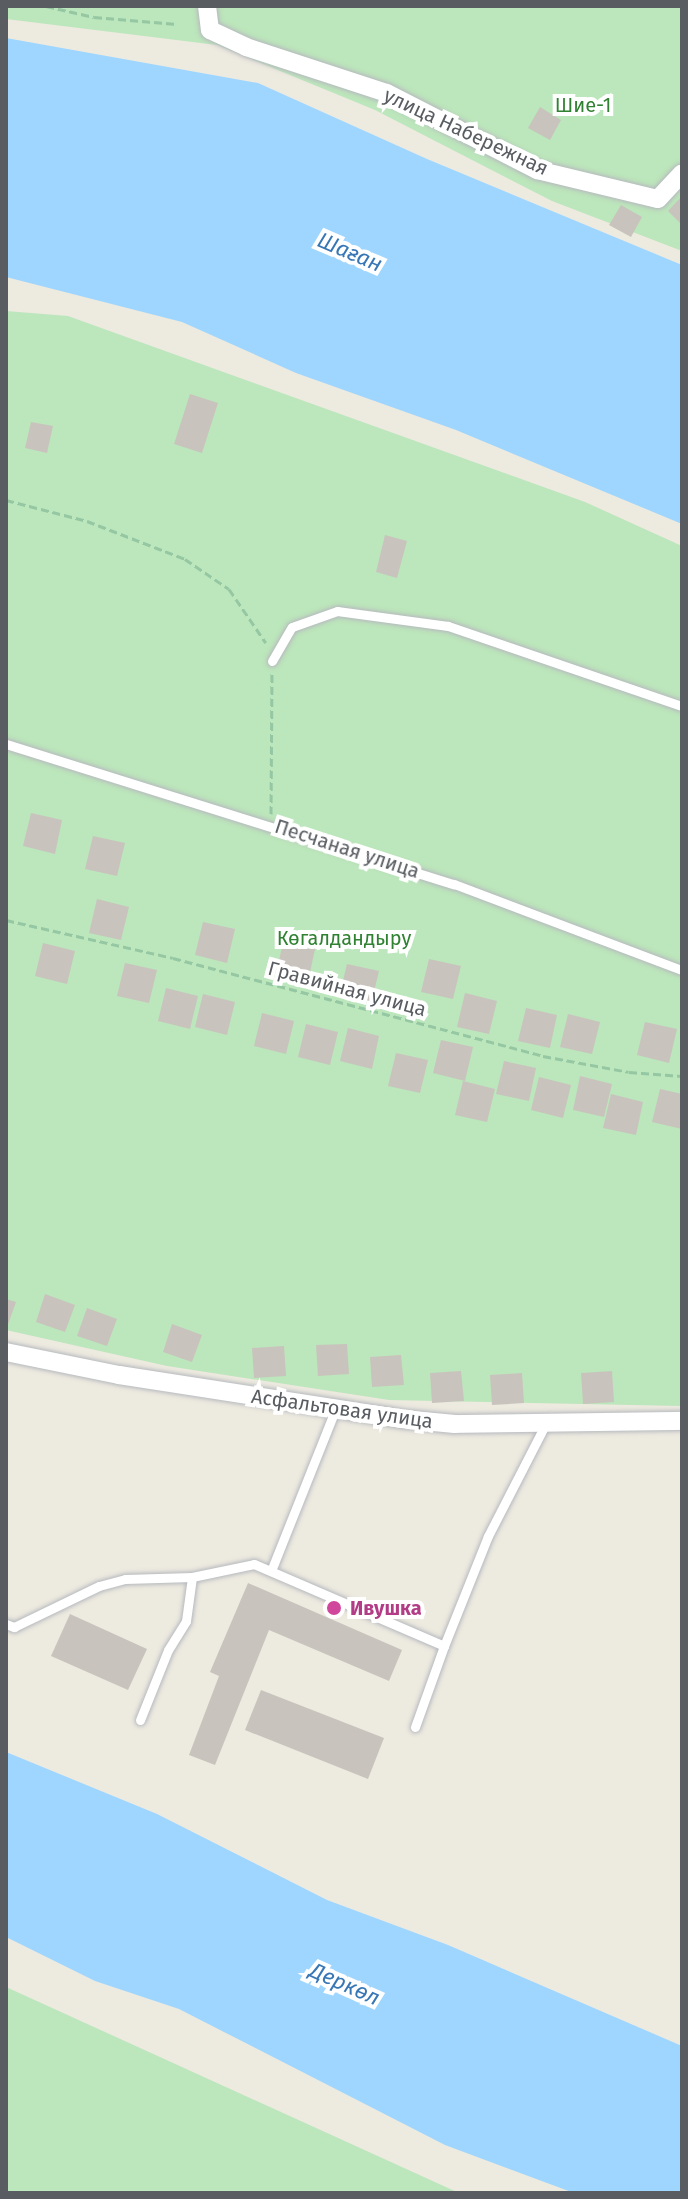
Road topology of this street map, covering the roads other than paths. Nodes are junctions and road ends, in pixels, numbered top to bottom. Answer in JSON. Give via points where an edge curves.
{"nodes":[{"id":1,"x":207,"y":6,"type":"edge"},
{"id":2,"x":682,"y":173,"type":"edge"},
{"id":3,"x":272,"y":661,"type":"road end"},
{"id":4,"x":682,"y":706,"type":"edge"},
{"id":5,"x":6,"y":744,"type":"edge"},
{"id":6,"x":682,"y":970,"type":"edge"},
{"id":7,"x":6,"y":1352,"type":"edge"},
{"id":8,"x":335,"y":1410,"type":"junction"},
{"id":9,"x":547,"y":1421,"type":"junction"},
{"id":10,"x":682,"y":1421,"type":"edge"},
{"id":11,"x":271,"y":1571,"type":"junction"},
{"id":12,"x":192,"y":1577,"type":"junction"},
{"id":13,"x":6,"y":1624,"type":"edge"},
{"id":14,"x":444,"y":1646,"type":"junction"},
{"id":15,"x":140,"y":1720,"type":"dead end"},
{"id":16,"x":415,"y":1727,"type":"dead end"}],
"edges":[{"from":1,"to":2,"type":"street","name":"улица Набережная","via":[[210,30],[387,93],[537,170],[658,199]]},
{"from":3,"to":4,"type":"lane","via":[[292,627],[337,611],[448,626]]},
{"from":5,"to":6,"type":"lane","name":"Песчаная улица","via":[[454,884]]},
{"from":7,"to":8,"type":"street","name":"Асфальтовая улица"},
{"from":8,"to":9,"type":"street","name":"Асфальтовая улица","via":[[455,1424]]},
{"from":8,"to":11,"type":"lane"},
{"from":9,"to":10,"type":"street","name":"Асфальтовая улица"},
{"from":9,"to":14,"type":"lane","via":[[488,1536]]},
{"from":11,"to":12,"type":"lane","via":[[254,1564]]},
{"from":11,"to":14,"type":"lane"},
{"from":12,"to":13,"type":"lane","via":[[125,1579],[14,1627]]},
{"from":12,"to":15,"type":"lane","via":[[186,1621],[168,1650]]},
{"from":14,"to":16,"type":"lane"}]}
